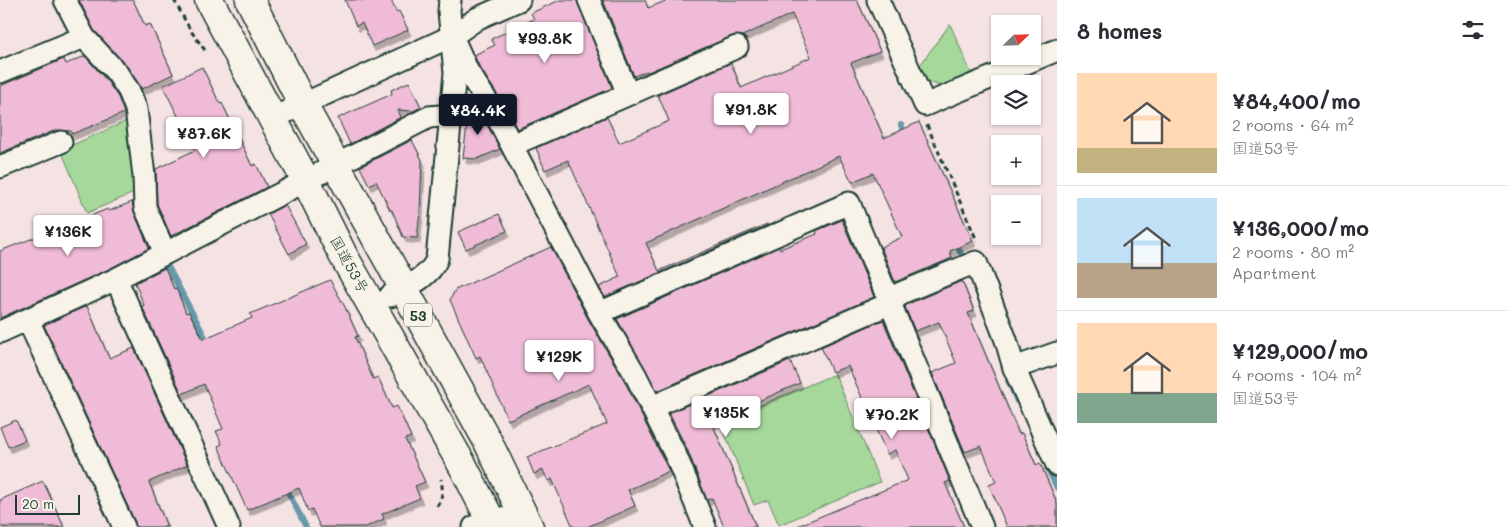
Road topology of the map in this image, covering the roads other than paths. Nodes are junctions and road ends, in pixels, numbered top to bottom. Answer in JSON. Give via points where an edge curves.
{"nodes":[{"id":1,"x":65,"y":0,"type":"edge"},
{"id":2,"x":209,"y":0,"type":"edge"},
{"id":3,"x":235,"y":0,"type":"edge"},
{"id":4,"x":250,"y":0,"type":"edge"},
{"id":5,"x":450,"y":0,"type":"edge"},
{"id":6,"x":519,"y":0,"type":"edge"},
{"id":7,"x":589,"y":0,"type":"edge"},
{"id":8,"x":878,"y":0,"type":"edge"},
{"id":9,"x":452,"y":36,"type":"junction"},
{"id":10,"x":84,"y":37,"type":"junction"},
{"id":11,"x":737,"y":46,"type":"dead end"},
{"id":12,"x":1057,"y":50,"type":"edge"},
{"id":13,"x":0,"y":72,"type":"edge"},
{"id":14,"x":628,"y":94,"type":"junction"},
{"id":15,"x":289,"y":111,"type":"junction"},
{"id":16,"x":451,"y":115,"type":"junction"},
{"id":17,"x":61,"y":142,"type":"dead end"},
{"id":18,"x":512,"y":145,"type":"junction"},
{"id":19,"x":0,"y":168,"type":"edge"},
{"id":20,"x":322,"y":172,"type":"junction"},
{"id":21,"x":165,"y":253,"type":"junction"},
{"id":22,"x":116,"y":279,"type":"junction"},
{"id":23,"x":397,"y":292,"type":"junction"},
{"id":24,"x":891,"y":303,"type":"junction"},
{"id":25,"x":599,"y":313,"type":"junction"},
{"id":26,"x":28,"y":320,"type":"junction"},
{"id":27,"x":0,"y":332,"type":"edge"},
{"id":28,"x":1057,"y":353,"type":"edge"},
{"id":29,"x":1014,"y":368,"type":"junction"},
{"id":30,"x":652,"y":407,"type":"junction"},
{"id":31,"x":1057,"y":465,"type":"edge"},
{"id":32,"x":486,"y":524,"type":"edge"},
{"id":33,"x":529,"y":526,"type":"edge"},
{"id":34,"x":124,"y":527,"type":"edge"},
{"id":35,"x":229,"y":527,"type":"edge"},
{"id":36,"x":705,"y":527,"type":"edge"},
{"id":37,"x":982,"y":527,"type":"edge"}],
"edges":[{"from":1,"to":10,"type":"street"},
{"from":2,"to":15,"type":"highway","name":"国道53号","number":"53"},
{"from":3,"to":15,"type":"highway","number":"53"},
{"from":4,"to":15,"type":"highway","name":"国道53号","number":"53"},
{"from":5,"to":9,"type":"street"},
{"from":6,"to":9,"type":"street","via":[[478,18]]},
{"from":7,"to":14,"type":"street"},
{"from":8,"to":12,"type":"street","via":[[924,105]]},
{"from":9,"to":15,"type":"street"},
{"from":9,"to":16,"type":"street","via":[[455,72]]},
{"from":9,"to":18,"type":"street","via":[[468,72]]},
{"from":10,"to":13,"type":"street"},
{"from":10,"to":21,"type":"street","via":[[130,91],[136,109],[145,207]]},
{"from":11,"to":14,"type":"street"},
{"from":14,"to":18,"type":"street"},
{"from":15,"to":20,"type":"highway","name":"国道53号","number":"53"},
{"from":16,"to":20,"type":"street","via":[[429,116]]},
{"from":16,"to":23,"type":"street","via":[[437,259],[428,274]]},
{"from":17,"to":19,"type":"street"},
{"from":18,"to":25,"type":"street"},
{"from":20,"to":21,"type":"street"},
{"from":20,"to":23,"type":"highway","number":"53"},
{"from":20,"to":32,"type":"highway","name":"国道53号","number":"53","via":[[343,255],[464,468]]},
{"from":21,"to":22,"type":"street"},
{"from":22,"to":26,"type":"street"},
{"from":22,"to":35,"type":"street"},
{"from":23,"to":32,"type":"highway","number":"53","via":[[494,493],[496,506]]},
{"from":23,"to":33,"type":"highway","number":"53","via":[[487,440]]},
{"from":24,"to":25,"type":"street","via":[[849,203]]},
{"from":24,"to":29,"type":"street","via":[[901,293],[970,264],[1006,340]]},
{"from":24,"to":30,"type":"street"},
{"from":24,"to":37,"type":"street"},
{"from":25,"to":30,"type":"street"},
{"from":26,"to":27,"type":"street"},
{"from":26,"to":34,"type":"street"},
{"from":28,"to":29,"type":"street"},
{"from":29,"to":31,"type":"street"},
{"from":30,"to":36,"type":"street"},
{"from":32,"to":33,"type":"street","via":[[511,518]]}]}
